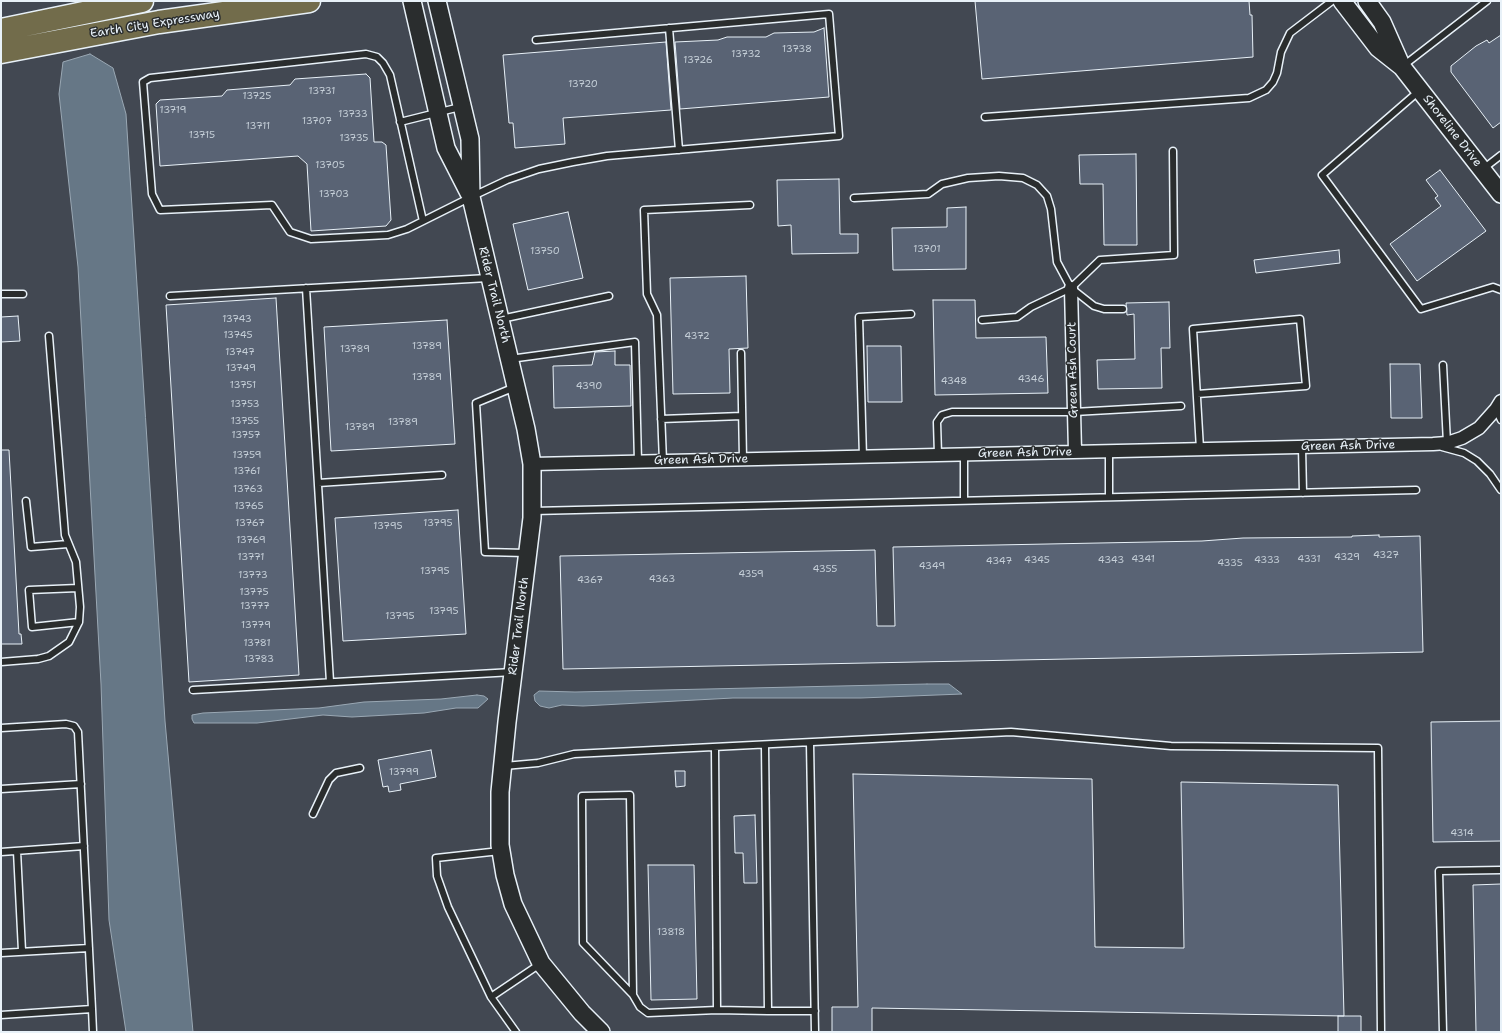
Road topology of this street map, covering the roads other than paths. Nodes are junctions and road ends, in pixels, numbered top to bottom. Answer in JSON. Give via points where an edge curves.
{"nodes":[{"id":1,"x":142,"y":1,"type":"edge"},
{"id":2,"x":310,"y":1,"type":"edge"},
{"id":3,"x":412,"y":1,"type":"edge"},
{"id":4,"x":437,"y":1,"type":"edge"},
{"id":5,"x":1332,"y":1,"type":"edge"},
{"id":6,"x":1342,"y":1,"type":"edge"},
{"id":7,"x":1367,"y":1,"type":"edge"},
{"id":8,"x":1487,"y":1,"type":"edge"},
{"id":9,"x":669,"y":28,"type":"junction"},
{"id":10,"x":1,"y":30,"type":"edge"},
{"id":11,"x":536,"y":40,"type":"dead end"},
{"id":12,"x":1,"y":52,"type":"edge"},
{"id":13,"x":1402,"y":67,"type":"junction"},
{"id":14,"x":1420,"y":90,"type":"junction"},
{"id":15,"x":463,"y":107,"type":"junction"},
{"id":16,"x":439,"y":112,"type":"junction"},
{"id":17,"x":985,"y":117,"type":"dead end"},
{"id":18,"x":400,"y":122,"type":"junction"},
{"id":19,"x":679,"y":150,"type":"junction"},
{"id":20,"x":1173,"y":151,"type":"dead end"},
{"id":21,"x":1501,"y":155,"type":"edge"},
{"id":22,"x":1482,"y":170,"type":"junction"},
{"id":23,"x":1501,"y":194,"type":"edge"},
{"id":24,"x":471,"y":197,"type":"junction"},
{"id":25,"x":854,"y":198,"type":"dead end"},
{"id":26,"x":750,"y":205,"type":"dead end"},
{"id":27,"x":423,"y":221,"type":"junction"},
{"id":28,"x":490,"y":278,"type":"junction"},
{"id":29,"x":306,"y":288,"type":"junction"},
{"id":30,"x":1071,"y":288,"type":"junction"},
{"id":31,"x":1501,"y":290,"type":"edge"},
{"id":32,"x":1,"y":294,"type":"edge"},
{"id":33,"x":23,"y":294,"type":"dead end"},
{"id":34,"x":170,"y":296,"type":"dead end"},
{"id":35,"x":609,"y":296,"type":"dead end"},
{"id":36,"x":1123,"y":309,"type":"dead end"},
{"id":37,"x":911,"y":314,"type":"dead end"},
{"id":38,"x":500,"y":319,"type":"junction"},
{"id":39,"x":982,"y":320,"type":"dead end"},
{"id":40,"x":49,"y":336,"type":"dead end"},
{"id":41,"x":741,"y":353,"type":"dead end"},
{"id":42,"x":509,"y":359,"type":"junction"},
{"id":43,"x":1443,"y":364,"type":"dead end"},
{"id":44,"x":516,"y":387,"type":"junction"},
{"id":45,"x":1197,"y":394,"type":"junction"},
{"id":46,"x":1181,"y":406,"type":"dead end"},
{"id":47,"x":1500,"y":410,"type":"edge"},
{"id":48,"x":1074,"y":412,"type":"junction"},
{"id":49,"x":742,"y":416,"type":"junction"},
{"id":50,"x":661,"y":418,"type":"junction"},
{"id":51,"x":1447,"y":443,"type":"junction"},
{"id":52,"x":1433,"y":444,"type":"junction"},
{"id":53,"x":1302,"y":447,"type":"junction"},
{"id":54,"x":1200,"y":449,"type":"junction"},
{"id":55,"x":1108,"y":451,"type":"junction"},
{"id":56,"x":1075,"y":452,"type":"junction"},
{"id":57,"x":938,"y":455,"type":"junction"},
{"id":58,"x":964,"y":455,"type":"junction"},
{"id":59,"x":863,"y":457,"type":"junction"},
{"id":60,"x":743,"y":459,"type":"junction"},
{"id":61,"x":663,"y":461,"type":"junction"},
{"id":62,"x":638,"y":462,"type":"junction"},
{"id":63,"x":532,"y":464,"type":"junction"},
{"id":64,"x":442,"y":475,"type":"dead end"},
{"id":65,"x":318,"y":483,"type":"junction"},
{"id":66,"x":1416,"y":490,"type":"dead end"},
{"id":67,"x":1501,"y":490,"type":"edge"},
{"id":68,"x":1303,"y":493,"type":"junction"},
{"id":69,"x":1109,"y":497,"type":"junction"},
{"id":70,"x":964,"y":500,"type":"junction"},
{"id":71,"x":26,"y":502,"type":"dead end"},
{"id":72,"x":532,"y":511,"type":"junction"},
{"id":73,"x":68,"y":544,"type":"junction"},
{"id":74,"x":528,"y":553,"type":"junction"},
{"id":75,"x":78,"y":588,"type":"junction"},
{"id":76,"x":79,"y":622,"type":"junction"},
{"id":77,"x":1,"y":662,"type":"edge"},
{"id":78,"x":513,"y":672,"type":"junction"},
{"id":79,"x":330,"y":682,"type":"junction"},
{"id":80,"x":193,"y":690,"type":"dead end"},
{"id":81,"x":1,"y":728,"type":"edge"},
{"id":82,"x":810,"y":743,"type":"junction"},
{"id":83,"x":765,"y":746,"type":"junction"},
{"id":84,"x":715,"y":749,"type":"junction"},
{"id":85,"x":503,"y":766,"type":"junction"},
{"id":86,"x":360,"y":768,"type":"dead end"},
{"id":87,"x":80,"y":784,"type":"junction"},
{"id":88,"x":1,"y":790,"type":"edge"},
{"id":89,"x":314,"y":814,"type":"dead end"},
{"id":90,"x":84,"y":846,"type":"junction"},
{"id":91,"x":17,"y":850,"type":"junction"},
{"id":92,"x":501,"y":851,"type":"junction"},
{"id":93,"x":1,"y":852,"type":"edge"},
{"id":94,"x":1501,"y":870,"type":"edge"},
{"id":95,"x":89,"y":948,"type":"junction"},
{"id":96,"x":22,"y":952,"type":"junction"},
{"id":97,"x":1,"y":953,"type":"edge"},
{"id":98,"x":541,"y":963,"type":"junction"},
{"id":99,"x":633,"y":995,"type":"junction"},
{"id":100,"x":491,"y":997,"type":"junction"},
{"id":101,"x":92,"y":1009,"type":"junction"},
{"id":102,"x":717,"y":1010,"type":"junction"},
{"id":103,"x":768,"y":1011,"type":"junction"},
{"id":104,"x":815,"y":1011,"type":"junction"},
{"id":105,"x":1,"y":1014,"type":"edge"},
{"id":106,"x":93,"y":1032,"type":"edge"},
{"id":107,"x":516,"y":1032,"type":"edge"},
{"id":108,"x":601,"y":1032,"type":"edge"},
{"id":109,"x":815,"y":1032,"type":"edge"},
{"id":110,"x":1381,"y":1032,"type":"edge"},
{"id":111,"x":1443,"y":1032,"type":"edge"}],
"edges":[{"from":1,"to":10,"type":"highway","name":"Earth City Expressway"},
{"from":2,"to":12,"type":"highway","name":"Earth City Expressway","via":[[159,22]]},
{"from":3,"to":16,"type":"street","name":"Rider Trail North"},
{"from":4,"to":15,"type":"street","name":"Rider Trail North"},
{"from":5,"to":17,"type":"lane","via":[[1290,33],[1281,52],[1273,82],[1266,90],[1249,98]]},
{"from":6,"to":13,"type":"street","name":"Shoreline Drive","via":[[1378,48]]},
{"from":7,"to":13,"type":"street","name":"Shoreline Drive","via":[[1382,22]]},
{"from":8,"to":13,"type":"lane"},
{"from":9,"to":11,"type":"lane"},
{"from":9,"to":19,"type":"lane"},
{"from":9,"to":19,"type":"lane","via":[[829,14],[831,37],[839,136]]},
{"from":13,"to":14,"type":"street","name":"Shoreline Drive"},
{"from":14,"to":22,"type":"street","name":"Shoreline Drive"},
{"from":14,"to":31,"type":"lane","via":[[1322,175],[1421,309],[1493,287]]},
{"from":15,"to":16,"type":"lane"},
{"from":15,"to":24,"type":"street","name":"Rider Trail North","via":[[470,139]]},
{"from":16,"to":18,"type":"lane"},
{"from":16,"to":24,"type":"street","name":"Rider Trail North","via":[[446,148]]},
{"from":18,"to":27,"type":"lane"},
{"from":18,"to":27,"type":"lane","via":[[390,75],[377,57],[366,54],[150,78],[143,82],[152,194],[160,210],[272,205],[290,232],[311,239],[388,236]]},
{"from":19,"to":24,"type":"lane","via":[[607,156],[539,169],[507,180]]},
{"from":20,"to":30,"type":"lane","via":[[1174,255],[1100,260]]},
{"from":21,"to":22,"type":"lane"},
{"from":22,"to":23,"type":"street","name":"Shoreline Drive"},
{"from":24,"to":27,"type":"lane"},
{"from":24,"to":28,"type":"street","name":"Rider Trail North"},
{"from":25,"to":30,"type":"lane","via":[[928,194],[942,184],[968,178],[1023,178],[1037,185],[1046,196],[1051,208],[1057,262]]},
{"from":26,"to":50,"type":"lane","via":[[644,210],[647,294],[657,315]]},
{"from":28,"to":29,"type":"lane"},
{"from":28,"to":38,"type":"street","name":"Rider Trail North"},
{"from":29,"to":34,"type":"lane"},
{"from":29,"to":65,"type":"lane"},
{"from":30,"to":36,"type":"lane","via":[[1094,306]]},
{"from":30,"to":39,"type":"lane","via":[[1031,307],[1017,317]]},
{"from":30,"to":48,"type":"street","name":"Green Ash Court"},
{"from":32,"to":33,"type":"lane"},
{"from":35,"to":38,"type":"lane"},
{"from":37,"to":59,"type":"lane","via":[[860,316]]},
{"from":38,"to":42,"type":"street","name":"Rider Trail North"},
{"from":40,"to":73,"type":"lane","via":[[65,536]]},
{"from":41,"to":49,"type":"lane"},
{"from":42,"to":44,"type":"street","name":"Rider Trail North"},
{"from":42,"to":62,"type":"lane","via":[[635,342]]},
{"from":43,"to":51,"type":"lane"},
{"from":44,"to":63,"type":"street","name":"Rider Trail North"},
{"from":44,"to":74,"type":"lane","via":[[476,403],[485,552]]},
{"from":45,"to":45,"type":"lane","via":[[1193,329],[1300,319],[1306,386]]},
{"from":45,"to":54,"type":"lane"},
{"from":46,"to":48,"type":"lane"},
{"from":47,"to":51,"type":"street","name":"Green Ash Drive","via":[[1462,438]]},
{"from":48,"to":56,"type":"street","name":"Green Ash Court"},
{"from":48,"to":57,"type":"lane","via":[[952,412],[942,415],[937,422]]},
{"from":49,"to":50,"type":"lane"},
{"from":49,"to":60,"type":"lane"},
{"from":50,"to":61,"type":"lane"},
{"from":51,"to":52,"type":"street","name":"Green Ash Drive"},
{"from":52,"to":53,"type":"street","name":"Green Ash Drive"},
{"from":52,"to":67,"type":"lane","via":[[1464,453],[1477,461]]},
{"from":53,"to":54,"type":"street","name":"Green Ash Drive"},
{"from":53,"to":68,"type":"lane"},
{"from":54,"to":55,"type":"street","name":"Green Ash Drive"},
{"from":55,"to":56,"type":"street","name":"Green Ash Drive"},
{"from":55,"to":69,"type":"lane"},
{"from":56,"to":58,"type":"street","name":"Green Ash Drive"},
{"from":57,"to":58,"type":"street","name":"Green Ash Drive"},
{"from":57,"to":59,"type":"street","name":"Green Ash Drive"},
{"from":58,"to":70,"type":"lane"},
{"from":59,"to":60,"type":"street","name":"Green Ash Drive"},
{"from":60,"to":61,"type":"street","name":"Green Ash Drive"},
{"from":61,"to":62,"type":"street","name":"Green Ash Drive"},
{"from":62,"to":63,"type":"street","name":"Green Ash Drive"},
{"from":63,"to":72,"type":"street","name":"Rider Trail North"},
{"from":64,"to":65,"type":"lane"},
{"from":65,"to":79,"type":"lane"},
{"from":66,"to":68,"type":"lane"},
{"from":68,"to":69,"type":"lane"},
{"from":69,"to":70,"type":"lane"},
{"from":70,"to":72,"type":"lane"},
{"from":71,"to":73,"type":"lane","via":[[31,547]]},
{"from":72,"to":74,"type":"street","name":"Rider Trail North"},
{"from":73,"to":75,"type":"lane","via":[[76,562]]},
{"from":74,"to":78,"type":"street","name":"Rider Trail North"},
{"from":75,"to":76,"type":"lane"},
{"from":75,"to":76,"type":"lane","via":[[29,590],[32,627]]},
{"from":76,"to":77,"type":"lane","via":[[69,642],[49,656]]},
{"from":78,"to":79,"type":"lane"},
{"from":78,"to":85,"type":"street","name":"Rider Trail North"},
{"from":79,"to":80,"type":"lane"},
{"from":81,"to":87,"type":"lane","via":[[66,724],[74,726],[78,732]]},
{"from":82,"to":83,"type":"lane"},
{"from":82,"to":104,"type":"lane"},
{"from":82,"to":110,"type":"lane","via":[[1011,732],[1171,746],[1378,748]]},
{"from":83,"to":84,"type":"lane"},
{"from":83,"to":103,"type":"lane"},
{"from":84,"to":85,"type":"lane","via":[[574,754],[538,763]]},
{"from":84,"to":102,"type":"lane"},
{"from":85,"to":92,"type":"street","name":"Rider Trail North","via":[[500,792]]},
{"from":86,"to":89,"type":"lane","via":[[336,773],[329,780]]},
{"from":87,"to":88,"type":"lane"},
{"from":87,"to":90,"type":"lane"},
{"from":90,"to":91,"type":"lane"},
{"from":90,"to":95,"type":"lane"},
{"from":91,"to":93,"type":"lane"},
{"from":91,"to":96,"type":"lane"},
{"from":92,"to":98,"type":"street","name":"Rider Trail North","via":[[513,904]]},
{"from":92,"to":100,"type":"lane","via":[[436,858],[441,892]]},
{"from":94,"to":111,"type":"lane","via":[[1439,871]]},
{"from":95,"to":96,"type":"lane"},
{"from":95,"to":101,"type":"lane"},
{"from":96,"to":97,"type":"lane"},
{"from":98,"to":100,"type":"lane"},
{"from":98,"to":108,"type":"street","name":"Rider Trail North"},
{"from":99,"to":99,"type":"lane","via":[[630,795],[582,796],[583,943]]},
{"from":99,"to":102,"type":"lane","via":[[640,1007],[648,1013]]},
{"from":100,"to":107,"type":"lane"},
{"from":101,"to":105,"type":"lane"},
{"from":101,"to":106,"type":"lane"},
{"from":102,"to":103,"type":"lane"},
{"from":103,"to":104,"type":"lane"},
{"from":104,"to":109,"type":"lane"}]}
